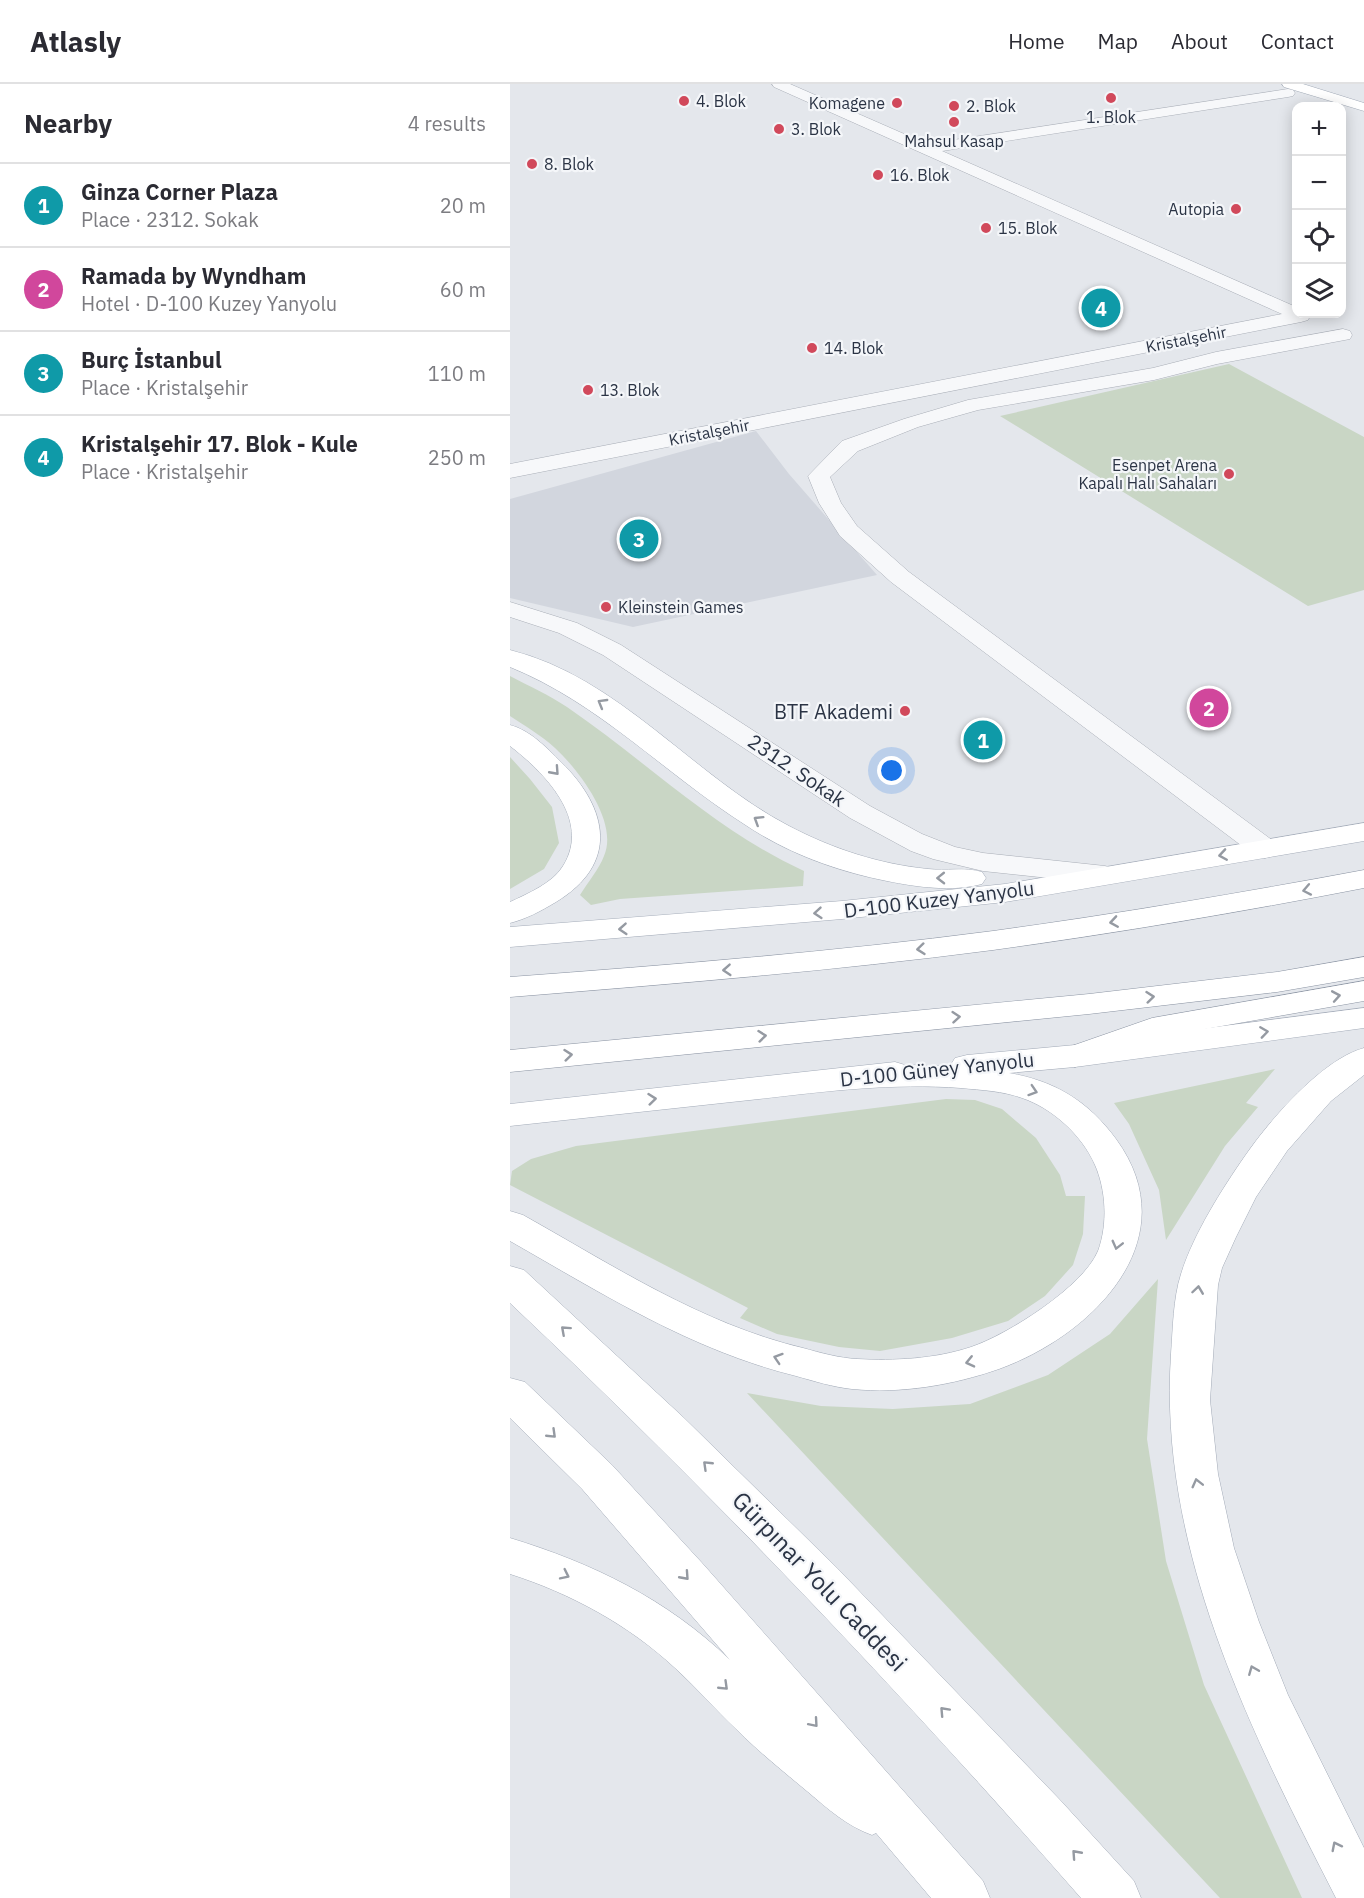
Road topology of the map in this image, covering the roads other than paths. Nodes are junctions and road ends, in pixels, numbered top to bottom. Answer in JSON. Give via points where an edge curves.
{"nodes":[{"id":1,"x":779,"y":84,"type":"edge"},
{"id":2,"x":1265,"y":86,"type":"edge"},
{"id":3,"x":1288,"y":88,"type":"edge"},
{"id":4,"x":1228,"y":95,"type":"junction"},
{"id":5,"x":1321,"y":102,"type":"edge"},
{"id":6,"x":1364,"y":107,"type":"edge"},
{"id":7,"x":1132,"y":109,"type":"junction"},
{"id":8,"x":1346,"y":112,"type":"edge"},
{"id":9,"x":1149,"y":114,"type":"junction"},
{"id":10,"x":1364,"y":117,"type":"edge"},
{"id":11,"x":1044,"y":122,"type":"junction"},
{"id":12,"x":1059,"y":129,"type":"junction"},
{"id":13,"x":927,"y":141,"type":"junction"},
{"id":14,"x":1342,"y":335,"type":"dead end"},
{"id":15,"x":510,"y":471,"type":"edge"},
{"id":16,"x":510,"y":609,"type":"edge"},
{"id":17,"x":510,"y":658,"type":"edge"},
{"id":18,"x":510,"y":733,"type":"edge"},
{"id":19,"x":1364,"y":832,"type":"edge"},
{"id":20,"x":1265,"y":849,"type":"junction"},
{"id":21,"x":1104,"y":875,"type":"junction"},
{"id":22,"x":1364,"y":879,"type":"edge"},
{"id":23,"x":510,"y":914,"type":"edge"},
{"id":24,"x":510,"y":937,"type":"edge"},
{"id":25,"x":1364,"y":967,"type":"edge"},
{"id":26,"x":510,"y":987,"type":"edge"},
{"id":27,"x":1364,"y":991,"type":"edge"},
{"id":28,"x":1364,"y":1018,"type":"edge"},
{"id":29,"x":1075,"y":1056,"type":"junction"},
{"id":30,"x":1364,"y":1059,"type":"edge"},
{"id":31,"x":510,"y":1061,"type":"edge"},
{"id":32,"x":872,"y":1076,"type":"junction"},
{"id":33,"x":510,"y":1115,"type":"edge"},
{"id":34,"x":510,"y":1224,"type":"edge"},
{"id":35,"x":510,"y":1280,"type":"edge"},
{"id":36,"x":510,"y":1393,"type":"edge"},
{"id":37,"x":510,"y":1556,"type":"edge"},
{"id":38,"x":926,"y":1852,"type":"junction"},
{"id":39,"x":964,"y":1898,"type":"edge"},
{"id":40,"x":1115,"y":1898,"type":"edge"},
{"id":41,"x":1363,"y":1898,"type":"edge"}],
"edges":[{"from":1,"to":13,"type":"street","name":"Kristalşehir"},
{"from":2,"to":3,"type":"main road"},
{"from":2,"to":4,"type":"street"},
{"from":3,"to":4,"type":"street"},
{"from":3,"to":5,"type":"main road"},
{"from":3,"to":6,"type":"main road"},
{"from":4,"to":7,"type":"street"},
{"from":4,"to":9,"type":"street"},
{"from":7,"to":9,"type":"street"},
{"from":7,"to":11,"type":"street"},
{"from":8,"to":10,"type":"main road"},
{"from":9,"to":12,"type":"street"},
{"from":11,"to":12,"type":"street"},
{"from":11,"to":13,"type":"street"},
{"from":12,"to":13,"type":"street","via":[[955,145]]},
{"from":13,"to":15,"type":"street","name":"Kristalşehir","via":[[1301,316]]},
{"from":14,"to":20,"type":"street","via":[[1216,358],[1154,374],[975,404],[850,446],[819,476],[848,531],[900,577]]},
{"from":16,"to":21,"type":"street","name":"2312. Sokak","via":[[568,628],[612,650],[900,835],[944,853],[1020,867]]},
{"from":21,"to":17,"type":"main road","one_way":true,"via":[[927,879],[875,870],[823,854],[740,808],[609,708],[557,678]]},
{"from":18,"to":23,"type":"main road","one_way":true,"via":[[538,753],[560,776],[582,812],[587,845],[577,869],[548,894]]},
{"from":19,"to":20,"type":"main road","name":"D-100 Kuzey Yanyolu"},
{"from":20,"to":21,"type":"main road","name":"D-100 Kuzey Yanyolu","one_way":true},
{"from":21,"to":24,"type":"main road","name":"D-100 Kuzey Yanyolu","one_way":true,"via":[[1005,893],[918,903]]},
{"from":22,"to":26,"type":"main road","one_way":true,"via":[[940,947],[751,968]]},
{"from":31,"to":25,"type":"main road","one_way":true,"via":[[1089,1004],[1277,982]]},
{"from":29,"to":27,"type":"main road","one_way":true,"via":[[1152,1028]]},
{"from":29,"to":28,"type":"main road","name":"D-100 Güney Yanyolu","one_way":true},
{"from":29,"to":32,"type":"main road","name":"D-100 Güney Yanyolu"},
{"from":41,"to":30,"type":"main road","one_way":true,"via":[[1278,1729],[1220,1578],[1194,1472],[1187,1367],[1201,1273],[1230,1209],[1262,1156],[1292,1121],[1320,1092]]},
{"from":33,"to":32,"type":"main road","name":"D-100 Güney Yanyolu","one_way":true},
{"from":32,"to":34,"type":"main road","one_way":true,"via":[[927,1075],[1034,1090],[1059,1102],[1086,1123],[1113,1161],[1124,1206],[1117,1251],[1093,1287],[1040,1332],[986,1358],[921,1373],[854,1374],[796,1363],[707,1333],[639,1300]]},
{"from":40,"to":35,"type":"main road","name":"Gürpınar Yolu Caddesi","one_way":true,"via":[[893,1655],[748,1506]]},
{"from":36,"to":38,"type":"main road","one_way":true,"via":[[597,1477]]},
{"from":37,"to":38,"type":"main road","one_way":true,"via":[[549,1567],[653,1623],[770,1730]]},
{"from":38,"to":39,"type":"main road"}]}
